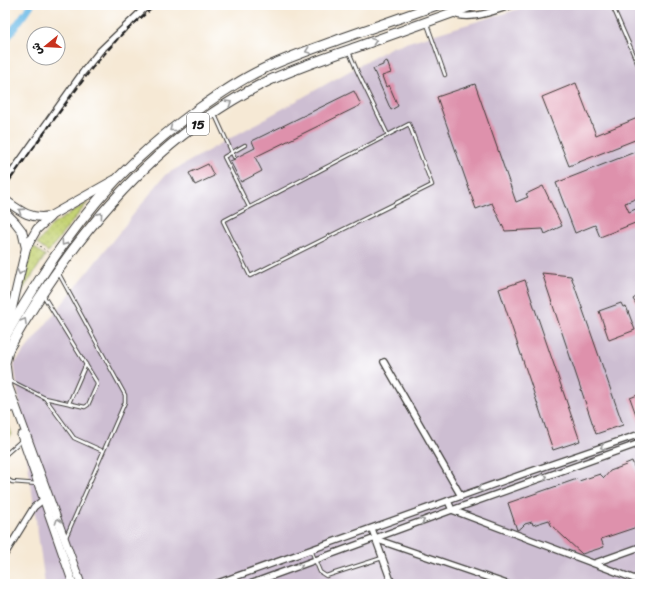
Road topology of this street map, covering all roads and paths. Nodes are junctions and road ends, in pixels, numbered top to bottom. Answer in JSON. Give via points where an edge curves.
{"nodes":[{"id":1,"x":437,"y":5,"type":"edge"},
{"id":2,"x":474,"y":5,"type":"edge"},
{"id":3,"x":513,"y":5,"type":"edge"},
{"id":4,"x":612,"y":5,"type":"edge"},
{"id":5,"x":145,"y":8,"type":"dead end"},
{"id":6,"x":452,"y":13,"type":"junction"},
{"id":7,"x":426,"y":22,"type":"junction"},
{"id":8,"x":355,"y":34,"type":"junction"},
{"id":9,"x":331,"y":43,"type":"junction"},
{"id":10,"x":359,"y":46,"type":"junction"},
{"id":11,"x":348,"y":50,"type":"junction"},
{"id":12,"x":335,"y":55,"type":"junction"},
{"id":13,"x":640,"y":69,"type":"edge"},
{"id":14,"x":445,"y":75,"type":"dead end"},
{"id":15,"x":214,"y":113,"type":"junction"},
{"id":16,"x":388,"y":135,"type":"junction"},
{"id":17,"x":245,"y":145,"type":"dead end"},
{"id":18,"x":232,"y":153,"type":"junction"},
{"id":19,"x":234,"y":158,"type":"dead end"},
{"id":20,"x":118,"y":177,"type":"junction"},
{"id":21,"x":5,"y":182,"type":"edge"},
{"id":22,"x":5,"y":200,"type":"edge"},
{"id":23,"x":249,"y":207,"type":"junction"},
{"id":24,"x":5,"y":212,"type":"edge"},
{"id":25,"x":50,"y":216,"type":"junction"},
{"id":26,"x":30,"y":238,"type":"junction"},
{"id":27,"x":26,"y":248,"type":"junction"},
{"id":28,"x":54,"y":258,"type":"junction"},
{"id":29,"x":57,"y":271,"type":"junction"},
{"id":30,"x":42,"y":293,"type":"junction"},
{"id":31,"x":7,"y":339,"type":"edge"},
{"id":32,"x":5,"y":354,"type":"edge"},
{"id":33,"x":384,"y":362,"type":"dead end"},
{"id":34,"x":86,"y":364,"type":"junction"},
{"id":35,"x":8,"y":380,"type":"junction"},
{"id":36,"x":5,"y":394,"type":"edge"},
{"id":37,"x":45,"y":398,"type":"junction"},
{"id":38,"x":69,"y":403,"type":"junction"},
{"id":39,"x":640,"y":434,"type":"edge"},
{"id":40,"x":25,"y":438,"type":"junction"},
{"id":41,"x":640,"y":443,"type":"edge"},
{"id":42,"x":103,"y":451,"type":"junction"},
{"id":43,"x":5,"y":455,"type":"edge"},
{"id":44,"x":5,"y":478,"type":"edge"},
{"id":45,"x":38,"y":484,"type":"junction"},
{"id":46,"x":461,"y":496,"type":"junction"},
{"id":47,"x":44,"y":500,"type":"junction"},
{"id":48,"x":448,"y":501,"type":"junction"},
{"id":49,"x":452,"y":510,"type":"junction"},
{"id":50,"x":372,"y":529,"type":"junction"},
{"id":51,"x":375,"y":539,"type":"junction"},
{"id":52,"x":65,"y":540,"type":"junction"},
{"id":53,"x":640,"y":547,"type":"edge"},
{"id":54,"x":311,"y":550,"type":"junction"},
{"id":55,"x":5,"y":554,"type":"edge"},
{"id":56,"x":382,"y":558,"type":"junction"},
{"id":57,"x":315,"y":560,"type":"junction"},
{"id":58,"x":595,"y":563,"type":"junction"},
{"id":59,"x":234,"y":577,"type":"junction"},
{"id":60,"x":640,"y":581,"type":"edge"},
{"id":61,"x":497,"y":582,"type":"edge"},
{"id":62,"x":73,"y":584,"type":"edge"},
{"id":63,"x":81,"y":584,"type":"edge"},
{"id":64,"x":215,"y":584,"type":"edge"},
{"id":65,"x":236,"y":584,"type":"edge"},
{"id":66,"x":250,"y":584,"type":"edge"},
{"id":67,"x":355,"y":584,"type":"edge"},
{"id":68,"x":366,"y":584,"type":"edge"},
{"id":69,"x":392,"y":584,"type":"edge"},
{"id":70,"x":507,"y":584,"type":"edge"}],
"edges":[{"from":1,"to":8,"type":"highway","number":"15"},
{"from":2,"to":6,"type":"highway","number":"15"},
{"from":3,"to":6,"type":"street","via":[[469,16]]},
{"from":4,"to":13,"type":"lane"},
{"from":5,"to":21,"type":"street","via":[[100,51],[83,72]]},
{"from":6,"to":7,"type":"highway","number":"15"},
{"from":10,"to":7,"type":"highway","number":"15","one_way":true},
{"from":7,"to":14,"type":"lane"},
{"from":8,"to":9,"type":"highway","number":"15"},
{"from":8,"to":10,"type":"highway"},
{"from":9,"to":12,"type":"highway"},
{"from":9,"to":20,"type":"highway","number":"15","one_way":true,"via":[[260,70],[224,91],[157,141]]},
{"from":10,"to":11,"type":"highway","number":"15"},
{"from":11,"to":12,"type":"highway","number":"15"},
{"from":11,"to":16,"type":"lane"},
{"from":15,"to":12,"type":"highway","number":"15","one_way":true,"via":[[266,82]]},
{"from":15,"to":18,"type":"lane"},
{"from":29,"to":15,"type":"highway","number":"15","one_way":true,"via":[[124,189],[164,151]]},
{"from":16,"to":23,"type":"lane"},
{"from":16,"to":23,"type":"lane","via":[[409,124],[432,185],[250,276],[223,221]]},
{"from":17,"to":18,"type":"lane"},
{"from":18,"to":19,"type":"lane"},
{"from":18,"to":23,"type":"lane","via":[[224,157]]},
{"from":20,"to":25,"type":"main road"},
{"from":20,"to":28,"type":"highway","number":"15","one_way":true,"via":[[73,230]]},
{"from":25,"to":22,"type":"main road","one_way":true,"via":[[39,218],[27,215]]},
{"from":24,"to":27,"type":"main road","via":[[22,231]]},
{"from":25,"to":26,"type":"main road"},
{"from":26,"to":27,"type":"main road"},
{"from":26,"to":28,"type":"path"},
{"from":27,"to":31,"type":"main road","one_way":true},
{"from":28,"to":31,"type":"highway","number":"15","via":[[24,304]]},
{"from":29,"to":30,"type":"highway","number":"15"},
{"from":29,"to":42,"type":"lane","via":[[125,395],[125,402]]},
{"from":31,"to":30,"type":"highway","number":"15","one_way":true},
{"from":30,"to":34,"type":"lane"},
{"from":31,"to":32,"type":"highway","number":"15"},
{"from":31,"to":35,"type":"street"},
{"from":33,"to":46,"type":"street"},
{"from":34,"to":38,"type":"lane"},
{"from":34,"to":38,"type":"lane","via":[[97,385],[85,407]]},
{"from":35,"to":37,"type":"lane"},
{"from":35,"to":40,"type":"street"},
{"from":36,"to":40,"type":"street"},
{"from":37,"to":38,"type":"lane"},
{"from":37,"to":42,"type":"lane","via":[[74,438]]},
{"from":39,"to":46,"type":"street","one_way":true},
{"from":40,"to":43,"type":"lane"},
{"from":40,"to":45,"type":"street"},
{"from":52,"to":40,"type":"street","one_way":true},
{"from":49,"to":41,"type":"street","one_way":true},
{"from":42,"to":52,"type":"lane"},
{"from":44,"to":45,"type":"lane","via":[[12,482]]},
{"from":45,"to":47,"type":"street"},
{"from":46,"to":48,"type":"street"},
{"from":47,"to":55,"type":"street","via":[[34,507]]},
{"from":47,"to":62,"type":"street"},
{"from":48,"to":49,"type":"street"},
{"from":48,"to":50,"type":"street"},
{"from":51,"to":49,"type":"street","one_way":true},
{"from":49,"to":58,"type":"street"},
{"from":50,"to":51,"type":"street"},
{"from":50,"to":54,"type":"street"},
{"from":51,"to":56,"type":"street"},
{"from":51,"to":57,"type":"street"},
{"from":51,"to":61,"type":"street"},
{"from":52,"to":63,"type":"street"},
{"from":53,"to":58,"type":"street"},
{"from":54,"to":57,"type":"lane"},
{"from":54,"to":59,"type":"street"},
{"from":56,"to":57,"type":"lane","via":[[328,576],[321,574]]},
{"from":56,"to":69,"type":"street"},
{"from":66,"to":57,"type":"street","one_way":true},
{"from":58,"to":60,"type":"street"},
{"from":59,"to":64,"type":"street"},
{"from":59,"to":65,"type":"lane"},
{"from":61,"to":70,"type":"street"},
{"from":67,"to":68,"type":"lane"}]}
